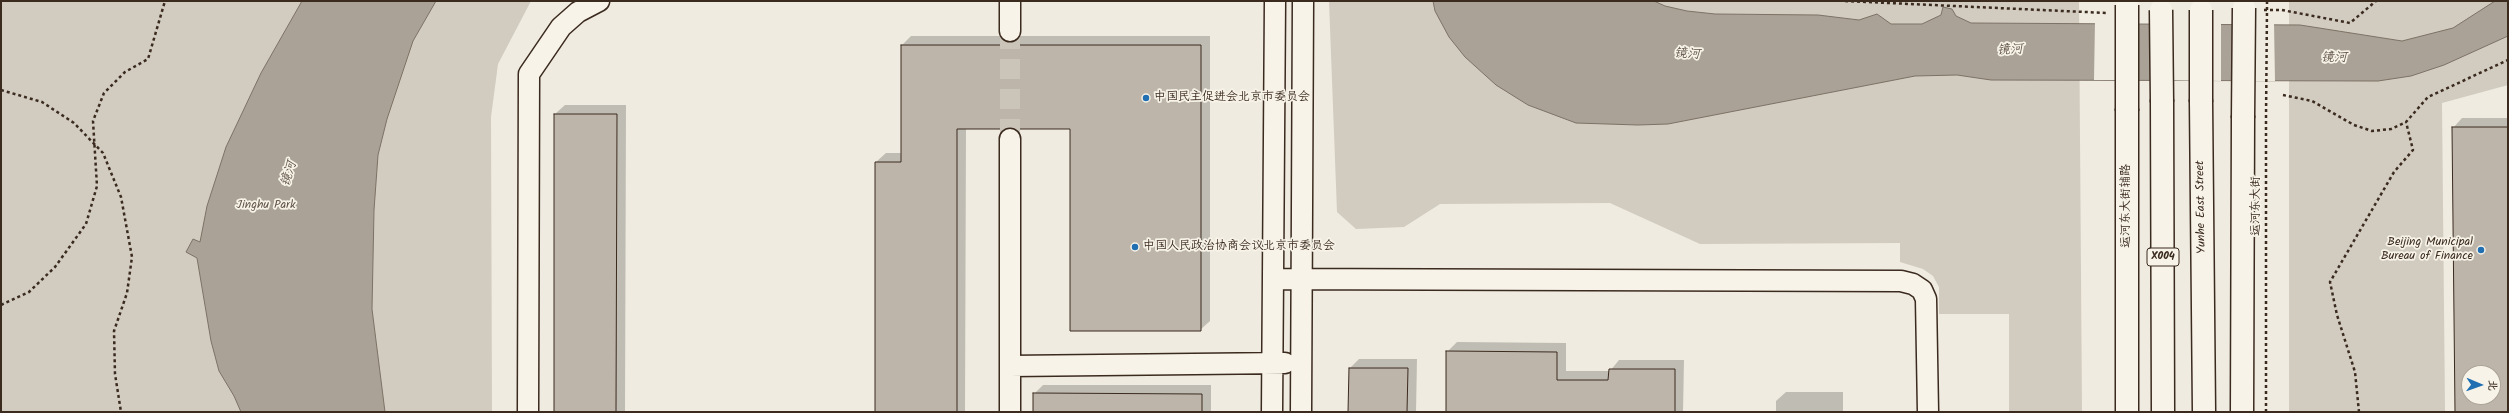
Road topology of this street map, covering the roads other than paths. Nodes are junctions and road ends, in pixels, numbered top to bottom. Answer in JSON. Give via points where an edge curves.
{"nodes":[{"id":1,"x":599,"y":1,"type":"edge"},
{"id":2,"x":1010,"y":1,"type":"edge"},
{"id":3,"x":1275,"y":1,"type":"edge"},
{"id":4,"x":1303,"y":1,"type":"edge"},
{"id":5,"x":2127,"y":3,"type":"edge"},
{"id":6,"x":2244,"y":5,"type":"edge"},
{"id":7,"x":2161,"y":6,"type":"edge"},
{"id":8,"x":2201,"y":6,"type":"edge"},
{"id":9,"x":1010,"y":31,"type":"tunnel mouth"},
{"id":10,"x":1010,"y":139,"type":"tunnel mouth"},
{"id":11,"x":1273,"y":279,"type":"junction"},
{"id":12,"x":1302,"y":279,"type":"junction"},
{"id":13,"x":1301,"y":363,"type":"junction"},
{"id":14,"x":1272,"y":364,"type":"junction"},
{"id":15,"x":1010,"y":366,"type":"junction"},
{"id":16,"x":528,"y":412,"type":"edge"},
{"id":17,"x":1010,"y":412,"type":"edge"},
{"id":18,"x":1272,"y":412,"type":"edge"},
{"id":19,"x":1301,"y":412,"type":"edge"},
{"id":20,"x":1928,"y":412,"type":"edge"},
{"id":21,"x":2127,"y":412,"type":"edge"},
{"id":22,"x":2163,"y":412,"type":"edge"},
{"id":23,"x":2204,"y":412,"type":"edge"},
{"id":24,"x":2242,"y":412,"type":"edge"}],
"edges":[{"from":1,"to":16,"type":"street","via":[[578,12],[561,27],[529,74]]},
{"from":2,"to":9,"type":"street"},
{"from":3,"to":11,"type":"street"},
{"from":4,"to":12,"type":"street"},
{"from":5,"to":21,"type":"street","name":"运河东大街辅路","bridge":true},
{"from":6,"to":24,"type":"street","bridge":true},
{"from":7,"to":22,"type":"street","number":"X004","bridge":true},
{"from":8,"to":23,"type":"street","name":"Yunhe East Street","bridge":true},
{"from":10,"to":15,"type":"street"},
{"from":11,"to":12,"type":"street"},
{"from":11,"to":14,"type":"street"},
{"from":12,"to":13,"type":"street"},
{"from":12,"to":20,"type":"street","via":[[1901,281],[1922,290],[1926,299]]},
{"from":13,"to":14,"type":"street"},
{"from":13,"to":19,"type":"street"},
{"from":14,"to":15,"type":"street"},
{"from":14,"to":18,"type":"street"},
{"from":15,"to":17,"type":"street"}]}
